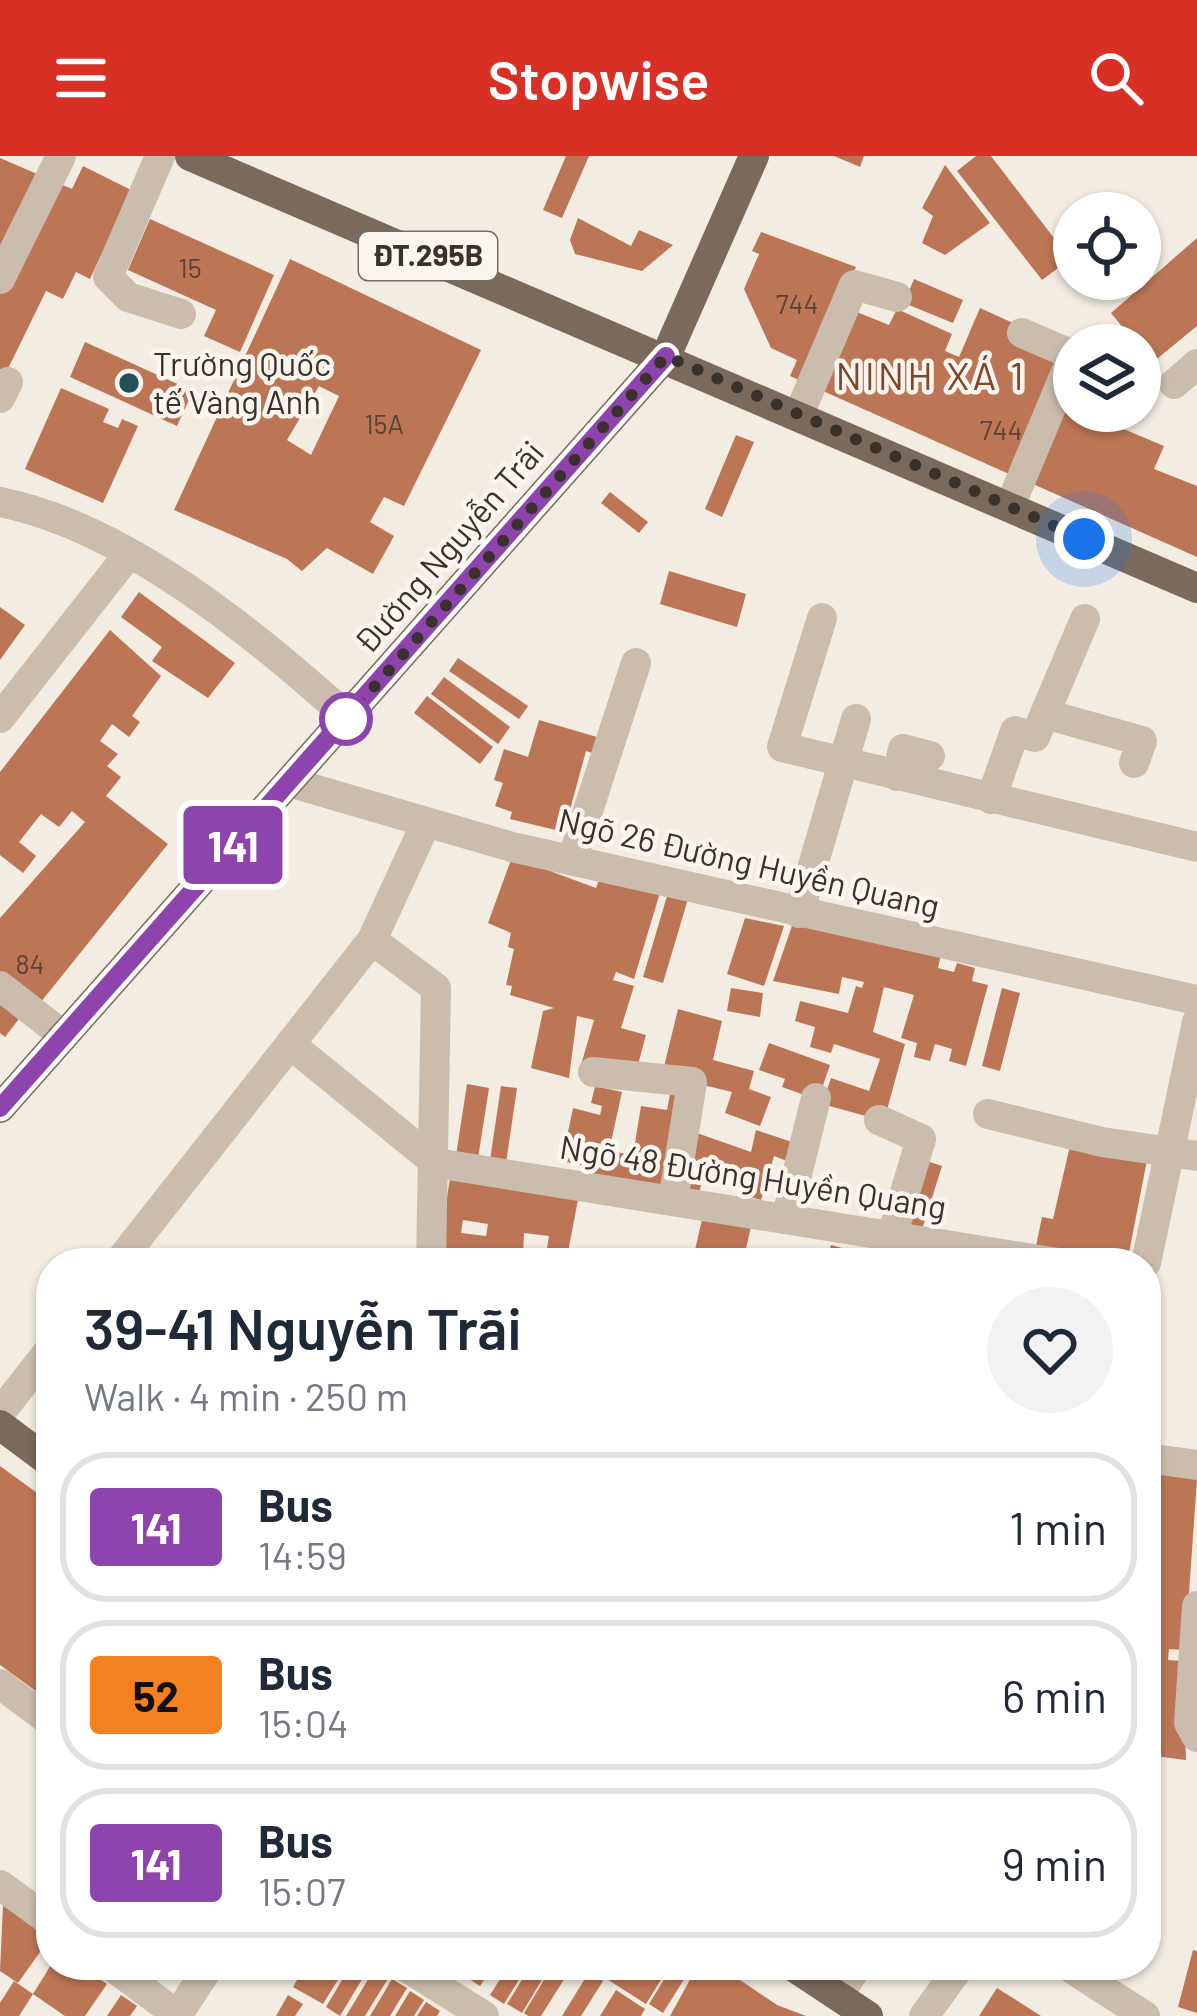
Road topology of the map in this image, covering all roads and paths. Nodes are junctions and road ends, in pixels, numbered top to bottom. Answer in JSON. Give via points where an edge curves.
{"nodes":[{"id":1,"x":61,"y":156,"type":"edge"},
{"id":2,"x":160,"y":156,"type":"edge"},
{"id":3,"x":190,"y":156,"type":"edge"},
{"id":4,"x":754,"y":156,"type":"edge"},
{"id":5,"x":0,"y":278,"type":"edge"},
{"id":6,"x":898,"y":298,"type":"dead end"},
{"id":7,"x":182,"y":314,"type":"dead end"},
{"id":8,"x":1022,"y":333,"type":"dead end"},
{"id":9,"x":666,"y":356,"type":"junction"},
{"id":10,"x":799,"y":414,"type":"junction"},
{"id":11,"x":0,"y":502,"type":"edge"},
{"id":12,"x":1010,"y":506,"type":"junction"},
{"id":13,"x":128,"y":555,"type":"junction"},
{"id":14,"x":1197,"y":588,"type":"edge"},
{"id":15,"x":822,"y":618,"type":"dead end"},
{"id":16,"x":1085,"y":620,"type":"dead end"},
{"id":17,"x":636,"y":663,"type":"dead end"},
{"id":18,"x":1045,"y":714,"type":"junction"},
{"id":19,"x":347,"y":717,"type":"junction"},
{"id":20,"x":0,"y":718,"type":"edge"},
{"id":21,"x":856,"y":719,"type":"dead end"},
{"id":22,"x":930,"y":757,"type":"dead end"},
{"id":23,"x":844,"y":763,"type":"junction"},
{"id":24,"x":1134,"y":763,"type":"dead end"},
{"id":25,"x":897,"y":776,"type":"junction"},
{"id":26,"x":289,"y":782,"type":"junction"},
{"id":27,"x":991,"y":799,"type":"junction"},
{"id":28,"x":426,"y":824,"type":"junction"},
{"id":29,"x":1197,"y":847,"type":"edge"},
{"id":30,"x":572,"y":860,"type":"junction"},
{"id":31,"x":799,"y":913,"type":"junction"},
{"id":32,"x":372,"y":940,"type":"junction"},
{"id":33,"x":0,"y":986,"type":"edge"},
{"id":34,"x":1197,"y":1000,"type":"edge"},
{"id":35,"x":1197,"y":1022,"type":"edge"},
{"id":36,"x":64,"y":1036,"type":"junction"},
{"id":37,"x":290,"y":1044,"type":"junction"},
{"id":38,"x":593,"y":1072,"type":"dead end"},
{"id":39,"x":816,"y":1097,"type":"dead end"},
{"id":40,"x":0,"y":1108,"type":"edge"},
{"id":41,"x":988,"y":1114,"type":"dead end"},
{"id":42,"x":879,"y":1120,"type":"dead end"},
{"id":43,"x":1183,"y":1155,"type":"edge"},
{"id":44,"x":436,"y":1163,"type":"junction"},
{"id":45,"x":673,"y":1201,"type":"junction"},
{"id":46,"x":786,"y":1219,"type":"junction"},
{"id":47,"x":892,"y":1236,"type":"junction"},
{"id":48,"x":130,"y":1248,"type":"edge"},
{"id":49,"x":431,"y":1248,"type":"edge"},
{"id":50,"x":966,"y":1248,"type":"edge"},
{"id":51,"x":1151,"y":1248,"type":"edge"},
{"id":52,"x":36,"y":1367,"type":"edge"},
{"id":53,"x":0,"y":1413,"type":"edge"},
{"id":54,"x":0,"y":1425,"type":"edge"},
{"id":55,"x":36,"y":1452,"type":"edge"},
{"id":56,"x":1161,"y":1460,"type":"edge"},
{"id":57,"x":1197,"y":1466,"type":"edge"},
{"id":58,"x":1197,"y":1606,"type":"edge"},
{"id":59,"x":0,"y":1684,"type":"edge"},
{"id":60,"x":36,"y":1711,"type":"edge"},
{"id":61,"x":1197,"y":1737,"type":"edge"},
{"id":62,"x":0,"y":1885,"type":"edge"},
{"id":63,"x":36,"y":1911,"type":"edge"},
{"id":64,"x":130,"y":1980,"type":"edge"},
{"id":65,"x":201,"y":1980,"type":"edge"},
{"id":66,"x":427,"y":1980,"type":"edge"},
{"id":67,"x":815,"y":1980,"type":"edge"},
{"id":68,"x":848,"y":1980,"type":"edge"},
{"id":69,"x":950,"y":1980,"type":"edge"},
{"id":70,"x":1089,"y":1980,"type":"edge"},
{"id":71,"x":839,"y":1995,"type":"junction"},
{"id":72,"x":178,"y":2016,"type":"edge"},
{"id":73,"x":484,"y":2016,"type":"edge"},
{"id":74,"x":868,"y":2016,"type":"edge"},
{"id":75,"x":924,"y":2016,"type":"edge"},
{"id":76,"x":1145,"y":2016,"type":"edge"}],
"edges":[{"from":1,"to":5,"type":"street"},
{"from":2,"to":7,"type":"street","via":[[108,277],[128,296]]},
{"from":3,"to":9,"type":"main road","number":"ĐT.295B"},
{"from":4,"to":9,"type":"main road","name":"Đường Nguyễn Trãi"},
{"from":6,"to":10,"type":"street","via":[[854,285]]},
{"from":8,"to":12,"type":"street","via":[[1073,355]]},
{"from":9,"to":10,"type":"main road","number":"ĐT.295B"},
{"from":9,"to":19,"type":"main road","name":"Đường Nguyễn Trãi"},
{"from":10,"to":12,"type":"main road","number":"ĐT.295B"},
{"from":11,"to":13,"type":"street"},
{"from":12,"to":14,"type":"main road","number":"ĐT.295B"},
{"from":13,"to":19,"type":"street","via":[[223,611]]},
{"from":13,"to":20,"type":"street"},
{"from":15,"to":23,"type":"street","via":[[782,747]]},
{"from":16,"to":18,"type":"street"},
{"from":17,"to":30,"type":"street"},
{"from":18,"to":24,"type":"street","via":[[1142,741]]},
{"from":18,"to":27,"type":"street","via":[[1035,736],[1015,731]]},
{"from":19,"to":26,"type":"main road","name":"Đường Nguyễn Trãi"},
{"from":21,"to":23,"type":"street"},
{"from":22,"to":25,"type":"street","via":[[903,749]]},
{"from":23,"to":25,"type":"street"},
{"from":23,"to":31,"type":"street"},
{"from":25,"to":27,"type":"street"},
{"from":26,"to":28,"type":"street","name":"Ngõ 26 Đường Huyền Quang"},
{"from":26,"to":36,"type":"main road","name":"Đường Nguyễn Trãi"},
{"from":27,"to":29,"type":"street"},
{"from":28,"to":30,"type":"street","name":"Ngõ 26 Đường Huyền Quang"},
{"from":28,"to":32,"type":"street"},
{"from":30,"to":31,"type":"street","name":"Ngõ 26 Đường Huyền Quang"},
{"from":31,"to":34,"type":"street","name":"Ngõ 26 Đường Huyền Quang"},
{"from":32,"to":37,"type":"street"},
{"from":32,"to":44,"type":"street","via":[[436,988]]},
{"from":33,"to":36,"type":"street"},
{"from":35,"to":43,"type":"street"},
{"from":36,"to":40,"type":"main road","name":"Đường Nguyễn Trãi"},
{"from":37,"to":44,"type":"street"},
{"from":37,"to":48,"type":"street"},
{"from":38,"to":45,"type":"street","via":[[692,1082]]},
{"from":39,"to":46,"type":"street"},
{"from":41,"to":43,"type":"street"},
{"from":42,"to":47,"type":"street","via":[[921,1139]]},
{"from":43,"to":51,"type":"street"},
{"from":44,"to":45,"type":"street","name":"Ngõ 48 Đường Huyền Quang"},
{"from":44,"to":49,"type":"street"},
{"from":45,"to":46,"type":"street","name":"Ngõ 48 Đường Huyền Quang"},
{"from":46,"to":47,"type":"street","name":"Ngõ 48 Đường Huyền Quang"},
{"from":47,"to":50,"type":"street","name":"Ngõ 48 Đường Huyền Quang"},
{"from":52,"to":53,"type":"street"},
{"from":54,"to":55,"type":"main road"},
{"from":56,"to":57,"type":"street"},
{"from":58,"to":61,"type":"street","via":[[1189,1723]]},
{"from":59,"to":60,"type":"street"},
{"from":62,"to":63,"type":"street"},
{"from":64,"to":72,"type":"street"},
{"from":65,"to":72,"type":"street"},
{"from":66,"to":73,"type":"street"},
{"from":67,"to":71,"type":"main road"},
{"from":68,"to":71,"type":"street"},
{"from":69,"to":75,"type":"street"},
{"from":70,"to":76,"type":"street"},
{"from":71,"to":74,"type":"main road"}]}
